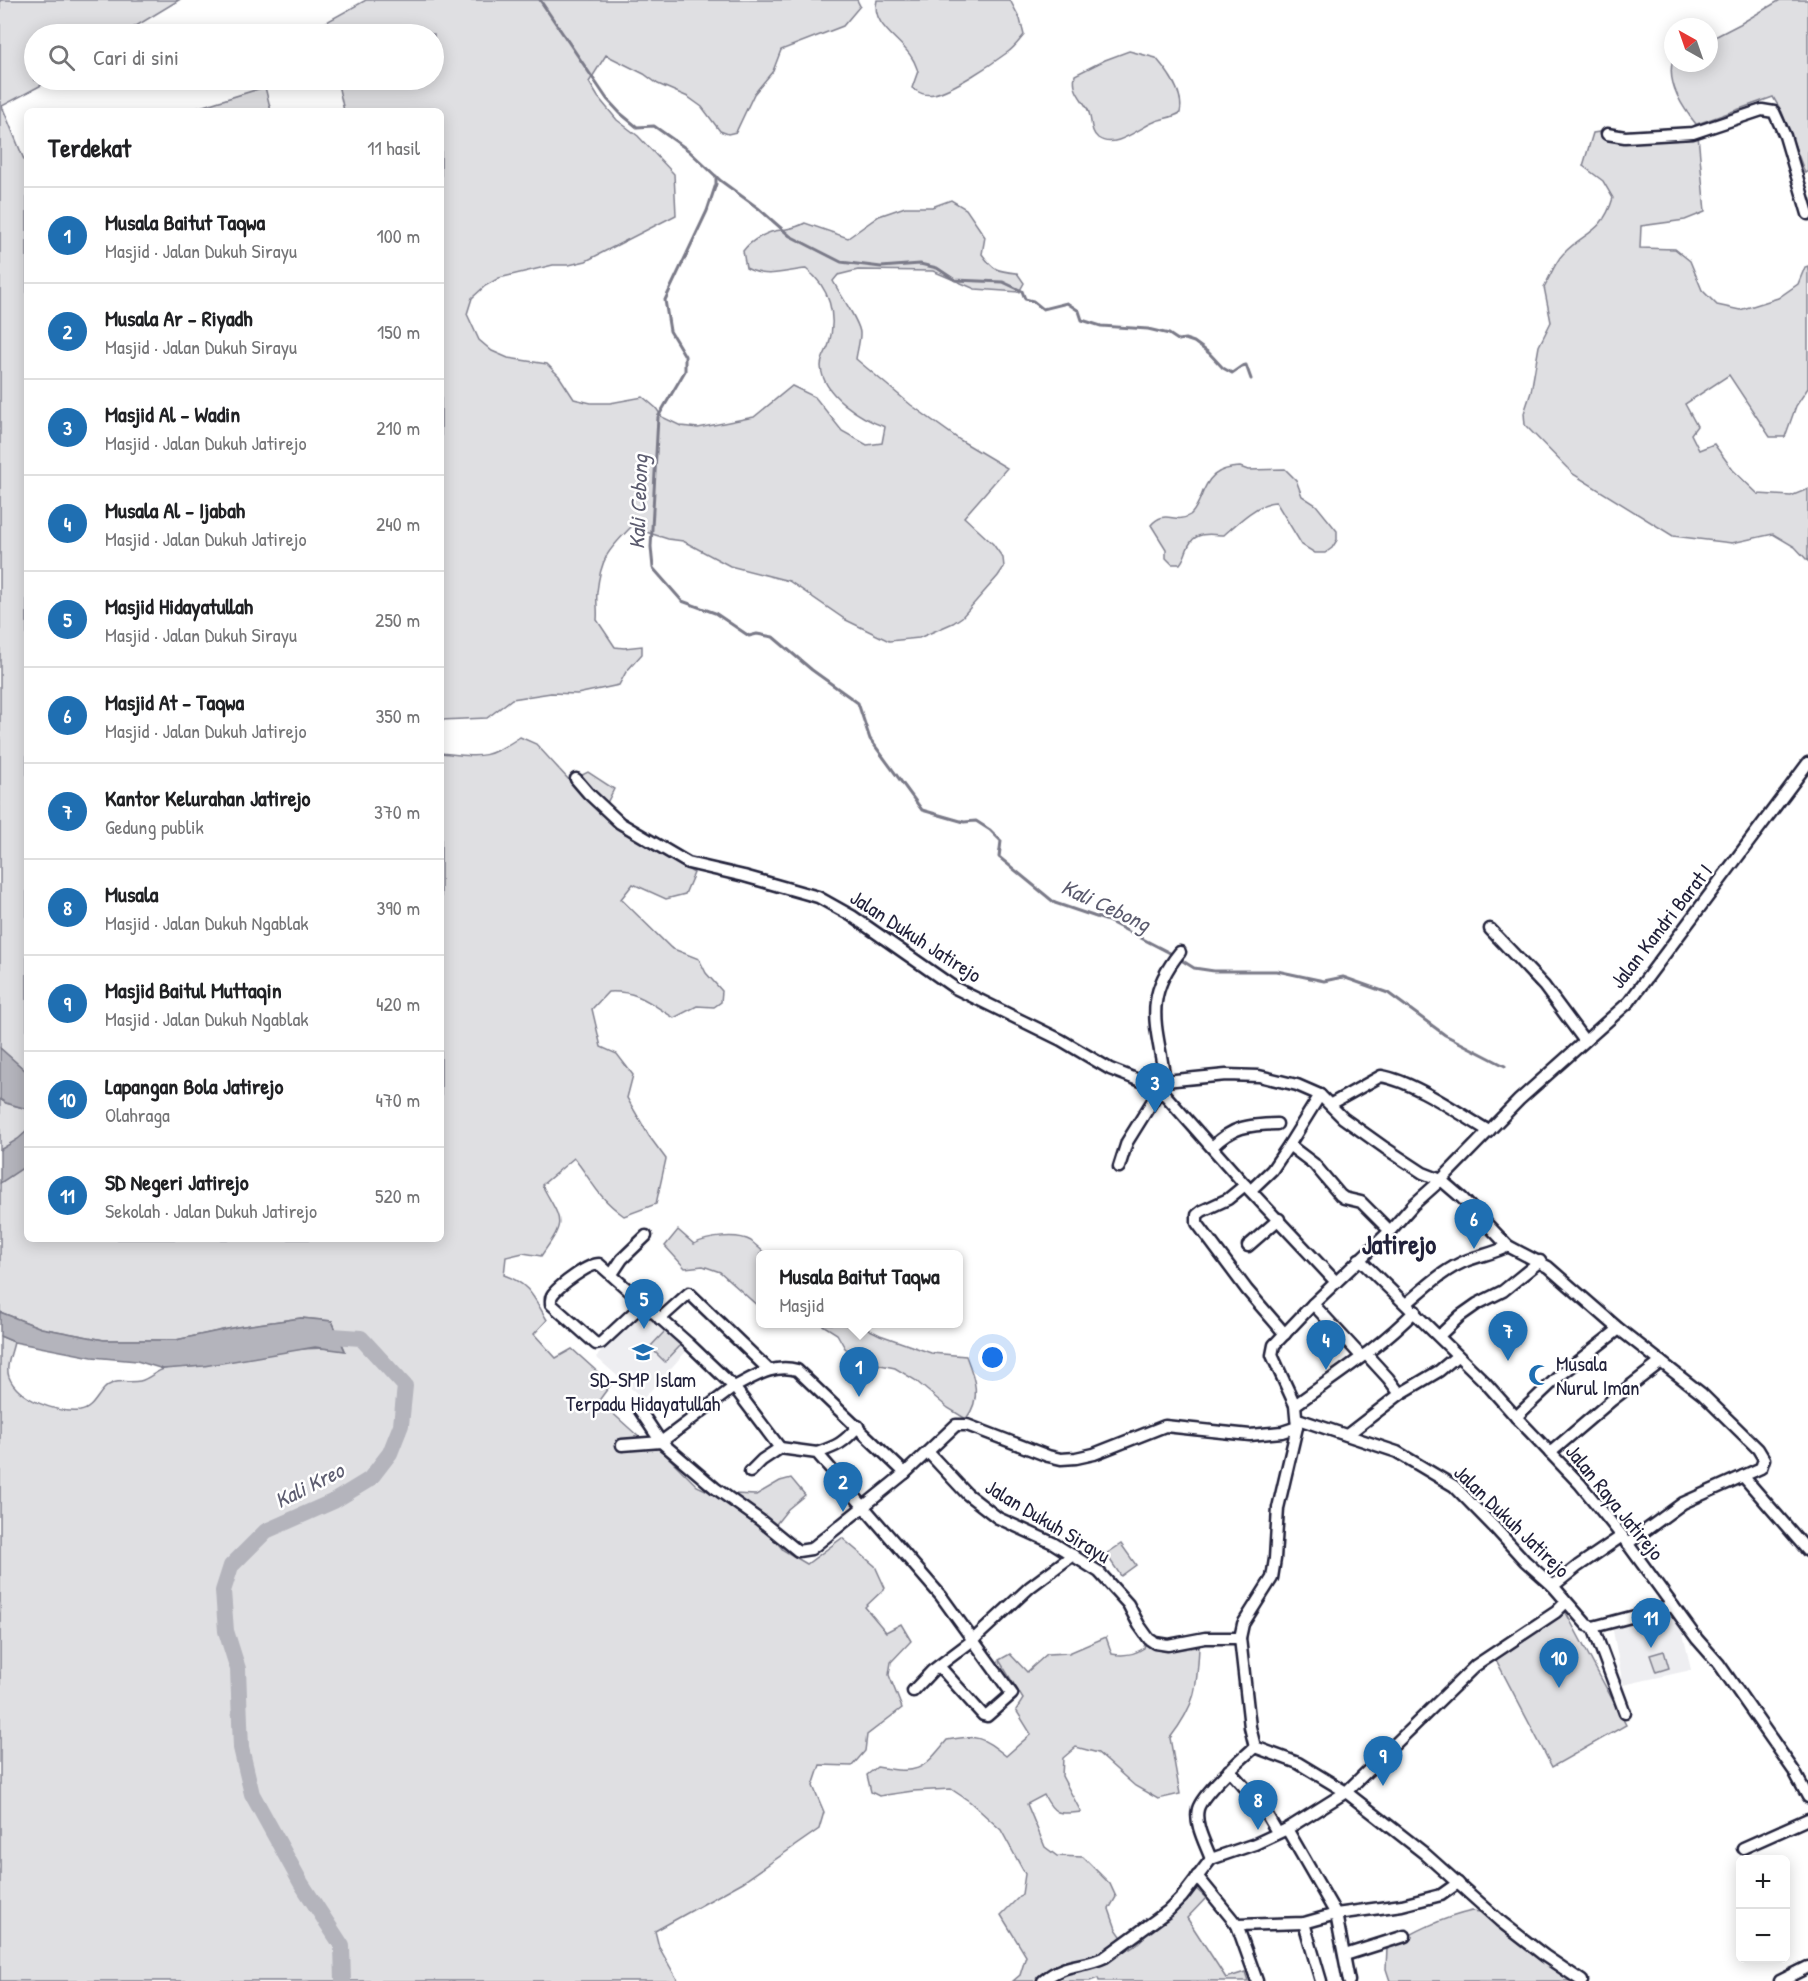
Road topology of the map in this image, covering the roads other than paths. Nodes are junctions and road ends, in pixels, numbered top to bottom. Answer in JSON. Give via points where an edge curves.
{"nodes":[{"id":1,"x":1607,"y":134,"type":"dead end"},
{"id":2,"x":1808,"y":214,"type":"edge"},
{"id":3,"x":1808,"y":764,"type":"edge"},
{"id":4,"x":576,"y":779,"type":"dead end"},
{"id":5,"x":1490,"y":929,"type":"dead end"},
{"id":6,"x":1176,"y":957,"type":"dead end"},
{"id":7,"x":1584,"y":1040,"type":"junction"},
{"id":8,"x":1162,"y":1084,"type":"junction"},
{"id":9,"x":1320,"y":1095,"type":"junction"},
{"id":10,"x":1330,"y":1104,"type":"junction"},
{"id":11,"x":1277,"y":1124,"type":"dead end"},
{"id":12,"x":1489,"y":1131,"type":"junction"},
{"id":13,"x":1289,"y":1145,"type":"junction"},
{"id":14,"x":1212,"y":1147,"type":"junction"},
{"id":15,"x":1119,"y":1167,"type":"dead end"},
{"id":16,"x":1441,"y":1180,"type":"junction"},
{"id":17,"x":1248,"y":1188,"type":"junction"},
{"id":18,"x":1278,"y":1219,"type":"junction"},
{"id":19,"x":1390,"y":1231,"type":"junction"},
{"id":20,"x":646,"y":1236,"type":"dead end"},
{"id":21,"x":1248,"y":1246,"type":"dead end"},
{"id":22,"x":1508,"y":1246,"type":"junction"},
{"id":23,"x":1359,"y":1259,"type":"junction"},
{"id":24,"x":1540,"y":1261,"type":"junction"},
{"id":25,"x":612,"y":1274,"type":"junction"},
{"id":26,"x":1336,"y":1282,"type":"junction"},
{"id":27,"x":644,"y":1304,"type":"junction"},
{"id":28,"x":1313,"y":1304,"type":"junction"},
{"id":29,"x":1411,"y":1308,"type":"junction"},
{"id":30,"x":660,"y":1319,"type":"junction"},
{"id":31,"x":1619,"y":1329,"type":"junction"},
{"id":32,"x":1285,"y":1334,"type":"junction"},
{"id":33,"x":1439,"y":1336,"type":"junction"},
{"id":34,"x":1363,"y":1355,"type":"junction"},
{"id":35,"x":1457,"y":1356,"type":"junction"},
{"id":36,"x":1661,"y":1362,"type":"junction"},
{"id":37,"x":769,"y":1370,"type":"junction"},
{"id":38,"x":734,"y":1387,"type":"junction"},
{"id":39,"x":1401,"y":1394,"type":"junction"},
{"id":40,"x":1295,"y":1405,"type":"junction"},
{"id":41,"x":637,"y":1406,"type":"dead end"},
{"id":42,"x":1516,"y":1417,"type":"junction"},
{"id":43,"x":1297,"y":1423,"type":"junction"},
{"id":44,"x":858,"y":1426,"type":"junction"},
{"id":45,"x":1347,"y":1435,"type":"junction"},
{"id":46,"x":661,"y":1442,"type":"junction"},
{"id":47,"x":622,"y":1445,"type":"dead end"},
{"id":48,"x":780,"y":1448,"type":"junction"},
{"id":49,"x":928,"y":1452,"type":"junction"},
{"id":50,"x":817,"y":1453,"type":"junction"},
{"id":51,"x":1550,"y":1453,"type":"junction"},
{"id":52,"x":750,"y":1472,"type":"dead end"},
{"id":53,"x":905,"y":1473,"type":"junction"},
{"id":54,"x":1743,"y":1476,"type":"junction"},
{"id":55,"x":865,"y":1506,"type":"junction"},
{"id":56,"x":1624,"y":1540,"type":"junction"},
{"id":57,"x":1808,"y":1551,"type":"edge"},
{"id":58,"x":1072,"y":1555,"type":"junction"},
{"id":59,"x":1553,"y":1586,"type":"junction"},
{"id":60,"x":1566,"y":1602,"type":"junction"},
{"id":61,"x":1673,"y":1606,"type":"junction"},
{"id":62,"x":1593,"y":1627,"type":"junction"},
{"id":63,"x":1240,"y":1638,"type":"junction"},
{"id":64,"x":973,"y":1640,"type":"junction"},
{"id":65,"x":939,"y":1666,"type":"junction"},
{"id":66,"x":913,"y":1690,"type":"dead end"},
{"id":67,"x":1625,"y":1713,"type":"dead end"},
{"id":68,"x":1255,"y":1747,"type":"junction"},
{"id":69,"x":1229,"y":1770,"type":"junction"},
{"id":70,"x":1346,"y":1792,"type":"junction"},
{"id":71,"x":1808,"y":1797,"type":"edge"},
{"id":72,"x":1808,"y":1819,"type":"edge"},
{"id":73,"x":1282,"y":1831,"type":"junction"},
{"id":74,"x":1743,"y":1848,"type":"dead end"},
{"id":75,"x":1211,"y":1859,"type":"junction"},
{"id":76,"x":1197,"y":1876,"type":"junction"},
{"id":77,"x":1458,"y":1883,"type":"junction"},
{"id":78,"x":1336,"y":1914,"type":"junction"},
{"id":79,"x":1304,"y":1923,"type":"junction"},
{"id":80,"x":1237,"y":1924,"type":"junction"},
{"id":81,"x":1405,"y":1936,"type":"dead end"},
{"id":82,"x":1345,"y":1955,"type":"junction"},
{"id":83,"x":1808,"y":1967,"type":"edge"},
{"id":84,"x":1787,"y":1979,"type":"edge"},
{"id":85,"x":1042,"y":1981,"type":"edge"},
{"id":86,"x":1257,"y":1981,"type":"edge"},
{"id":87,"x":1322,"y":1981,"type":"edge"},
{"id":88,"x":1349,"y":1981,"type":"edge"},
{"id":89,"x":1582,"y":1981,"type":"edge"}],
"edges":[{"from":1,"to":2,"type":"street","via":[[1625,137],[1693,133],[1769,110],[1774,112],[1785,136]]},
{"from":3,"to":7,"type":"street","name":"Jalan Kandri Barat I","via":[[1629,1002]]},
{"from":4,"to":8,"type":"street","name":"Jalan Dukuh Jatirejo","via":[[620,823],[688,863],[818,897],[955,988],[1061,1040],[1110,1070]]},
{"from":5,"to":7,"type":"street","via":[[1544,986]]},
{"from":6,"to":8,"type":"street","via":[[1156,995],[1154,1012]]},
{"from":7,"to":12,"type":"street","name":"Jalan Kandri Barat I"},
{"from":8,"to":9,"type":"street","name":"Jalan Dukuh Jatirejo","via":[[1226,1075],[1259,1076]]},
{"from":8,"to":14,"type":"street","name":"Jalan Dukuh Jatirejo"},
{"from":8,"to":15,"type":"street","via":[[1127,1142]]},
{"from":9,"to":10,"type":"street","name":"Jalan Dukuh Jatirejo"},
{"from":9,"to":13,"type":"street"},
{"from":10,"to":12,"type":"street","via":[[1381,1076],[1388,1077]]},
{"from":10,"to":16,"type":"street","name":"Jalan Dukuh Jatirejo","via":[[1385,1148]]},
{"from":11,"to":14,"type":"street","via":[[1231,1131]]},
{"from":12,"to":16,"type":"street"},
{"from":13,"to":17,"type":"street","via":[[1272,1170]]},
{"from":13,"to":19,"type":"street","via":[[1314,1164],[1340,1195],[1361,1202]]},
{"from":14,"to":17,"type":"street","name":"Jalan Dukuh Jatirejo"},
{"from":16,"to":19,"type":"street"},
{"from":16,"to":22,"type":"street","name":"Jalan Dukuh Jatirejo"},
{"from":17,"to":18,"type":"street","name":"Jalan Dukuh Jatirejo"},
{"from":17,"to":32,"type":"street","via":[[1202,1211],[1197,1215],[1197,1223]]},
{"from":18,"to":21,"type":"street"},
{"from":18,"to":26,"type":"street","name":"Jalan Dukuh Jatirejo"},
{"from":19,"to":23,"type":"street"},
{"from":20,"to":25,"type":"street"},
{"from":22,"to":24,"type":"street","name":"Jalan Dukuh Jatirejo"},
{"from":22,"to":29,"type":"street","via":[[1467,1260],[1441,1275]]},
{"from":23,"to":26,"type":"street"},
{"from":23,"to":29,"type":"street","name":"Jalan Raya Jatirejo"},
{"from":24,"to":31,"type":"street","name":"Jalan Dukuh Jatirejo"},
{"from":24,"to":33,"type":"street","via":[[1503,1291],[1460,1316]]},
{"from":25,"to":27,"type":"street"},
{"from":25,"to":27,"type":"street","via":[[599,1264],[589,1266],[555,1292],[551,1304],[598,1344]]},
{"from":26,"to":28,"type":"street"},
{"from":27,"to":30,"type":"street"},
{"from":28,"to":32,"type":"street"},
{"from":28,"to":34,"type":"street"},
{"from":29,"to":33,"type":"street","name":"Jalan Raya Jatirejo"},
{"from":29,"to":34,"type":"street","via":[[1396,1330]]},
{"from":30,"to":37,"type":"street","via":[[688,1293]]},
{"from":30,"to":38,"type":"street"},
{"from":31,"to":36,"type":"street","name":"Jalan Dukuh Jatirejo"},
{"from":31,"to":42,"type":"street","via":[[1558,1377]]},
{"from":32,"to":40,"type":"street","via":[[1274,1345],[1272,1355]]},
{"from":33,"to":35,"type":"street","name":"Jalan Raya Jatirejo"},
{"from":34,"to":39,"type":"street"},
{"from":34,"to":40,"type":"street"},
{"from":35,"to":39,"type":"street"},
{"from":35,"to":42,"type":"street","name":"Jalan Raya Jatirejo"},
{"from":36,"to":51,"type":"street"},
{"from":36,"to":54,"type":"street","name":"Jalan Dukuh Jatirejo","via":[[1702,1394],[1758,1449],[1764,1459],[1761,1468]]},
{"from":37,"to":38,"type":"street"},
{"from":37,"to":44,"type":"street","via":[[797,1370]]},
{"from":38,"to":46,"type":"street"},
{"from":38,"to":48,"type":"street"},
{"from":39,"to":45,"type":"street"},
{"from":40,"to":43,"type":"street"},
{"from":41,"to":46,"type":"street"},
{"from":42,"to":51,"type":"street","name":"Jalan Raya Jatirejo"},
{"from":43,"to":45,"type":"street","name":"Jalan Dukuh Jatirejo"},
{"from":43,"to":49,"type":"street","via":[[1282,1432],[1250,1435],[1165,1426],[1094,1454],[1062,1459],[963,1424],[956,1425]]},
{"from":43,"to":63,"type":"street","via":[[1278,1508],[1272,1578],[1243,1624]]},
{"from":44,"to":50,"type":"street","via":[[837,1447]]},
{"from":44,"to":53,"type":"street"},
{"from":45,"to":59,"type":"street","name":"Jalan Dukuh Jatirejo","via":[[1397,1452],[1454,1486]]},
{"from":46,"to":47,"type":"street"},
{"from":46,"to":55,"type":"street","via":[[798,1551],[811,1549]]},
{"from":48,"to":50,"type":"street"},
{"from":48,"to":52,"type":"street"},
{"from":49,"to":53,"type":"street"},
{"from":49,"to":58,"type":"street","name":"Jalan Dukuh Sirayu","via":[[966,1494],[998,1518]]},
{"from":50,"to":55,"type":"street"},
{"from":51,"to":56,"type":"street","name":"Jalan Raya Jatirejo"},
{"from":53,"to":55,"type":"street"},
{"from":54,"to":56,"type":"street","name":"Jalan Dukuh Jatirejo","via":[[1683,1503]]},
{"from":54,"to":57,"type":"street"},
{"from":55,"to":64,"type":"street"},
{"from":56,"to":59,"type":"street","name":"Jalan Dukuh Jatirejo","via":[[1578,1566]]},
{"from":56,"to":61,"type":"street","name":"Jalan Raya Jatirejo"},
{"from":58,"to":63,"type":"street","name":"Jalan Dukuh Sirayu","via":[[1099,1572],[1155,1643]]},
{"from":58,"to":64,"type":"street","via":[[1030,1587]]},
{"from":59,"to":60,"type":"street","name":"Jalan Dukuh Jatirejo"},
{"from":60,"to":62,"type":"street","name":"Jalan Dukuh Jatirejo","via":[[1583,1622]]},
{"from":60,"to":70,"type":"street","via":[[1475,1666]]},
{"from":61,"to":62,"type":"street"},
{"from":61,"to":71,"type":"street","name":"Jalan Raya Jatirejo","via":[[1760,1721]]},
{"from":62,"to":67,"type":"street"},
{"from":63,"to":68,"type":"street"},
{"from":64,"to":65,"type":"street"},
{"from":64,"to":65,"type":"street","via":[[1012,1692],[987,1716]]},
{"from":65,"to":66,"type":"street"},
{"from":68,"to":69,"type":"street"},
{"from":68,"to":70,"type":"street","via":[[1298,1763]]},
{"from":69,"to":73,"type":"street"},
{"from":69,"to":75,"type":"street","via":[[1198,1808]]},
{"from":70,"to":73,"type":"street"},
{"from":70,"to":77,"type":"street"},
{"from":72,"to":74,"type":"street"},
{"from":73,"to":75,"type":"street"},
{"from":73,"to":78,"type":"street"},
{"from":75,"to":76,"type":"street"},
{"from":76,"to":80,"type":"street"},
{"from":76,"to":85,"type":"street","via":[[1168,1911],[1105,1957],[1059,1969]]},
{"from":77,"to":78,"type":"street","via":[[1441,1895],[1402,1905]]},
{"from":77,"to":89,"type":"street","via":[[1500,1921]]},
{"from":78,"to":79,"type":"street"},
{"from":78,"to":82,"type":"street"},
{"from":79,"to":80,"type":"street"},
{"from":79,"to":87,"type":"street"},
{"from":80,"to":86,"type":"street"},
{"from":81,"to":82,"type":"street"},
{"from":82,"to":88,"type":"street"},
{"from":83,"to":84,"type":"street"}]}
